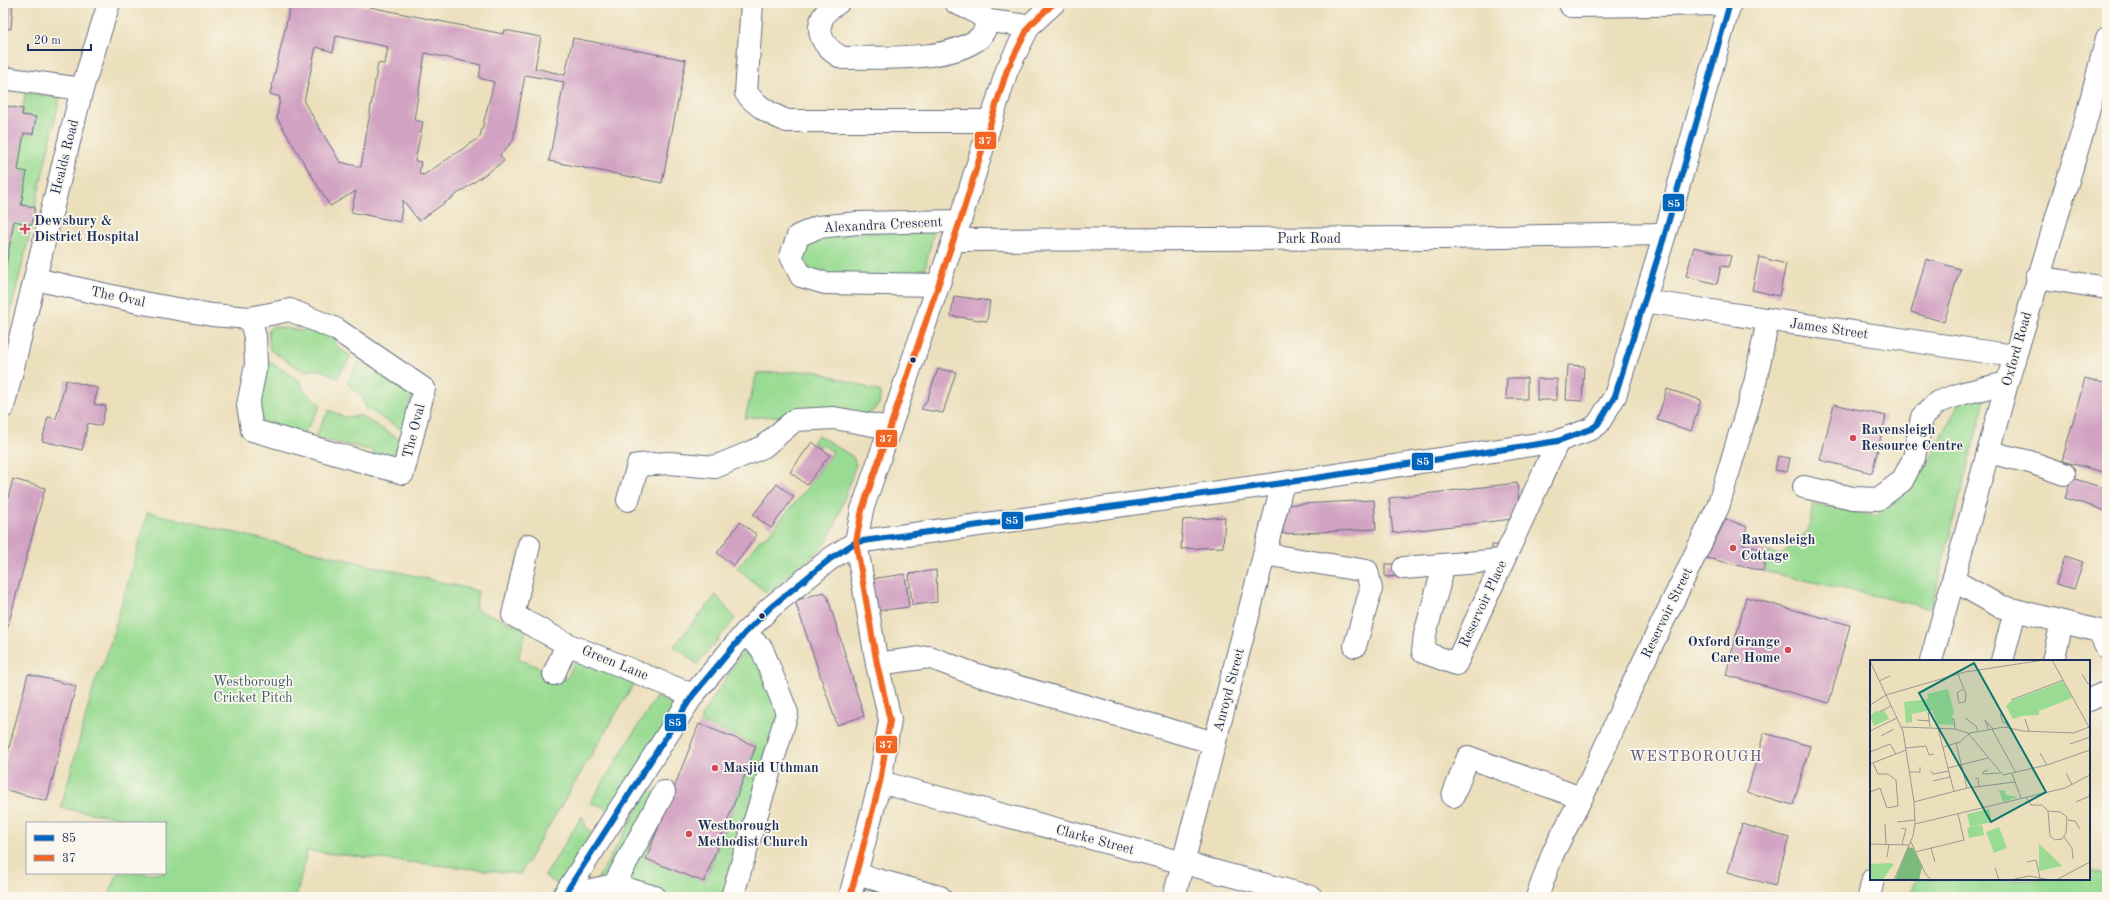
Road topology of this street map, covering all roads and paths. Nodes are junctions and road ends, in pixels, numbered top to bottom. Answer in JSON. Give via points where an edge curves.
{"nodes":[{"id":1,"x":109,"y":3,"type":"edge"},
{"id":2,"x":752,"y":3,"type":"edge"},
{"id":3,"x":838,"y":3,"type":"edge"},
{"id":4,"x":956,"y":3,"type":"edge"},
{"id":5,"x":1054,"y":3,"type":"edge"},
{"id":6,"x":1730,"y":3,"type":"edge"},
{"id":7,"x":1571,"y":6,"type":"dead end"},
{"id":8,"x":989,"y":21,"type":"junction"},
{"id":9,"x":1029,"y":26,"type":"junction"},
{"id":10,"x":2107,"y":38,"type":"edge"},
{"id":11,"x":3,"y":78,"type":"edge"},
{"id":12,"x":82,"y":89,"type":"junction"},
{"id":13,"x":990,"y":121,"type":"junction"},
{"id":14,"x":957,"y":231,"type":"junction"},
{"id":15,"x":1665,"y":234,"type":"junction"},
{"id":16,"x":2037,"y":277,"type":"junction"},
{"id":17,"x":35,"y":279,"type":"junction"},
{"id":18,"x":938,"y":285,"type":"junction"},
{"id":19,"x":2107,"y":288,"type":"edge"},
{"id":20,"x":1644,"y":301,"type":"junction"},
{"id":21,"x":250,"y":318,"type":"junction"},
{"id":22,"x":1768,"y":320,"type":"junction"},
{"id":23,"x":10,"y":351,"type":"edge"},
{"id":24,"x":2014,"y":356,"type":"junction"},
{"id":25,"x":2007,"y":383,"type":"junction"},
{"id":26,"x":3,"y":407,"type":"edge"},
{"id":27,"x":890,"y":428,"type":"junction"},
{"id":28,"x":1558,"y":441,"type":"junction"},
{"id":29,"x":1988,"y":452,"type":"junction"},
{"id":30,"x":2064,"y":474,"type":"dead end"},
{"id":31,"x":1283,"y":483,"type":"junction"},
{"id":32,"x":1804,"y":487,"type":"dead end"},
{"id":33,"x":628,"y":500,"type":"dead end"},
{"id":34,"x":856,"y":542,"type":"junction"},
{"id":35,"x":528,"y":545,"type":"dead end"},
{"id":36,"x":1264,"y":554,"type":"junction"},
{"id":37,"x":1503,"y":560,"type":"junction"},
{"id":38,"x":1404,"y":568,"type":"dead end"},
{"id":39,"x":1441,"y":577,"type":"dead end"},
{"id":40,"x":1953,"y":580,"type":"junction"},
{"id":41,"x":2015,"y":611,"type":"junction"},
{"id":42,"x":2062,"y":622,"type":"junction"},
{"id":43,"x":745,"y":633,"type":"junction"},
{"id":44,"x":567,"y":644,"type":"junction"},
{"id":45,"x":1355,"y":646,"type":"dead end"},
{"id":46,"x":2107,"y":648,"type":"edge"},
{"id":47,"x":1931,"y":660,"type":"edge"},
{"id":48,"x":2002,"y":660,"type":"edge"},
{"id":49,"x":2053,"y":660,"type":"edge"},
{"id":50,"x":877,"y":664,"type":"junction"},
{"id":51,"x":554,"y":674,"type":"dead end"},
{"id":52,"x":2107,"y":692,"type":"edge"},
{"id":53,"x":693,"y":695,"type":"junction"},
{"id":54,"x":2090,"y":700,"type":"edge"},
{"id":55,"x":1215,"y":743,"type":"junction"},
{"id":56,"x":880,"y":782,"type":"junction"},
{"id":57,"x":664,"y":792,"type":"dead end"},
{"id":58,"x":1453,"y":796,"type":"dead end"},
{"id":59,"x":1581,"y":798,"type":"junction"},
{"id":60,"x":1183,"y":863,"type":"junction"},
{"id":61,"x":856,"y":874,"type":"junction"},
{"id":62,"x":1873,"y":880,"type":"edge"},
{"id":63,"x":614,"y":885,"type":"junction"},
{"id":64,"x":564,"y":896,"type":"edge"},
{"id":65,"x":656,"y":897,"type":"edge"},
{"id":66,"x":732,"y":897,"type":"edge"},
{"id":67,"x":850,"y":897,"type":"edge"},
{"id":68,"x":940,"y":897,"type":"edge"},
{"id":69,"x":1174,"y":897,"type":"edge"},
{"id":70,"x":1311,"y":897,"type":"edge"},
{"id":71,"x":1537,"y":897,"type":"edge"},
{"id":72,"x":1868,"y":897,"type":"edge"}],
"edges":[{"from":1,"to":12,"type":"street","name":"Healds Road"},
{"from":2,"to":13,"type":"street","via":[[746,92],[757,105],[774,116],[787,121]]},
{"from":3,"to":8,"type":"street","via":[[830,7],[822,17],[820,28],[822,40],[831,53],[843,58],[935,55],[952,51],[979,39]]},
{"from":4,"to":8,"type":"street"},
{"from":5,"to":9,"type":"street"},
{"from":6,"to":7,"type":"street"},
{"from":6,"to":15,"type":"street"},
{"from":8,"to":9,"type":"street"},
{"from":9,"to":13,"type":"street","via":[[1007,70]]},
{"from":10,"to":16,"type":"street","name":"Oxford Road","via":[[2084,127]]},
{"from":11,"to":12,"type":"street"},
{"from":12,"to":17,"type":"street","name":"Healds Road"},
{"from":13,"to":14,"type":"street"},
{"from":14,"to":15,"type":"street","name":"Park Road","via":[[1433,238]]},
{"from":14,"to":18,"type":"street"},
{"from":14,"to":18,"type":"street","name":"Alexandra Crescent","via":[[858,223],[818,228],[798,236],[791,256],[801,276],[825,283]]},
{"from":15,"to":20,"type":"street"},
{"from":16,"to":19,"type":"street"},
{"from":16,"to":24,"type":"street","name":"Oxford Road"},
{"from":17,"to":21,"type":"street","name":"The Oval","via":[[143,303],[212,315]]},
{"from":17,"to":23,"type":"street","name":"Healds Road"},
{"from":18,"to":27,"type":"street"},
{"from":20,"to":22,"type":"street","name":"James Street"},
{"from":20,"to":28,"type":"street","via":[[1615,396],[1609,407],[1598,424],[1591,429]]},
{"from":21,"to":21,"type":"street","name":"The Oval","via":[[290,310],[336,329],[424,389],[403,473],[252,430],[248,405],[256,365],[255,337]]},
{"from":22,"to":24,"type":"street","name":"James Street"},
{"from":22,"to":59,"type":"street","name":"Reservoir Street","via":[[1755,383],[1718,507]]},
{"from":23,"to":26,"type":"street","name":"Healds Road"},
{"from":24,"to":25,"type":"street","name":"Oxford Road"},
{"from":25,"to":29,"type":"street","name":"Oxford Road"},
{"from":25,"to":32,"type":"street","via":[[1938,402],[1922,417],[1914,458],[1902,481],[1878,499],[1853,498]]},
{"from":27,"to":33,"type":"street","via":[[834,418],[795,420],[762,447],[715,467],[669,463],[638,465]]},
{"from":27,"to":34,"type":"street","via":[[862,510]]},
{"from":28,"to":31,"type":"street"},
{"from":28,"to":37,"type":"street","name":"Reservoir Place"},
{"from":29,"to":30,"type":"street","via":[[2030,462]]},
{"from":29,"to":40,"type":"street","name":"Oxford Road"},
{"from":31,"to":34,"type":"street"},
{"from":31,"to":36,"type":"street","name":"Anroyd Street"},
{"from":34,"to":43,"type":"street","via":[[830,559],[782,598]]},
{"from":34,"to":50,"type":"street"},
{"from":35,"to":44,"type":"street","via":[[513,615]]},
{"from":36,"to":45,"type":"street","via":[[1367,571],[1371,589]]},
{"from":36,"to":55,"type":"street","name":"Anroyd Street"},
{"from":37,"to":38,"type":"street"},
{"from":37,"to":39,"type":"street","name":"Reservoir Place","via":[[1456,664],[1422,652]]},
{"from":40,"to":41,"type":"street","via":[[1984,599]]},
{"from":40,"to":47,"type":"street","name":"Oxford Road"},
{"from":41,"to":42,"type":"street"},
{"from":41,"to":48,"type":"street"},
{"from":42,"to":46,"type":"street","via":[[2099,631]]},
{"from":42,"to":49,"type":"street"},
{"from":43,"to":53,"type":"street"},
{"from":43,"to":66,"type":"street","via":[[762,648],[787,713]]},
{"from":44,"to":51,"type":"street","name":"Green Lane"},
{"from":44,"to":53,"type":"street","name":"Green Lane"},
{"from":50,"to":55,"type":"street","via":[[929,657],[974,674]]},
{"from":50,"to":56,"type":"street","via":[[890,720]]},
{"from":52,"to":54,"type":"street"},
{"from":53,"to":64,"type":"street"},
{"from":55,"to":60,"type":"street","name":"Anroyd Street"},
{"from":56,"to":60,"type":"street","name":"Clarke Street"},
{"from":56,"to":61,"type":"street"},
{"from":57,"to":63,"type":"street"},
{"from":58,"to":59,"type":"street","via":[[1468,757]]},
{"from":59,"to":71,"type":"street","name":"Reservoir Street","via":[[1553,853]]},
{"from":60,"to":69,"type":"street","name":"Anroyd Street"},
{"from":60,"to":70,"type":"street","name":"Clarke Street"},
{"from":61,"to":67,"type":"street"},
{"from":61,"to":68,"type":"street"},
{"from":62,"to":72,"type":"street"},
{"from":63,"to":64,"type":"street"},
{"from":63,"to":65,"type":"street"}]}
